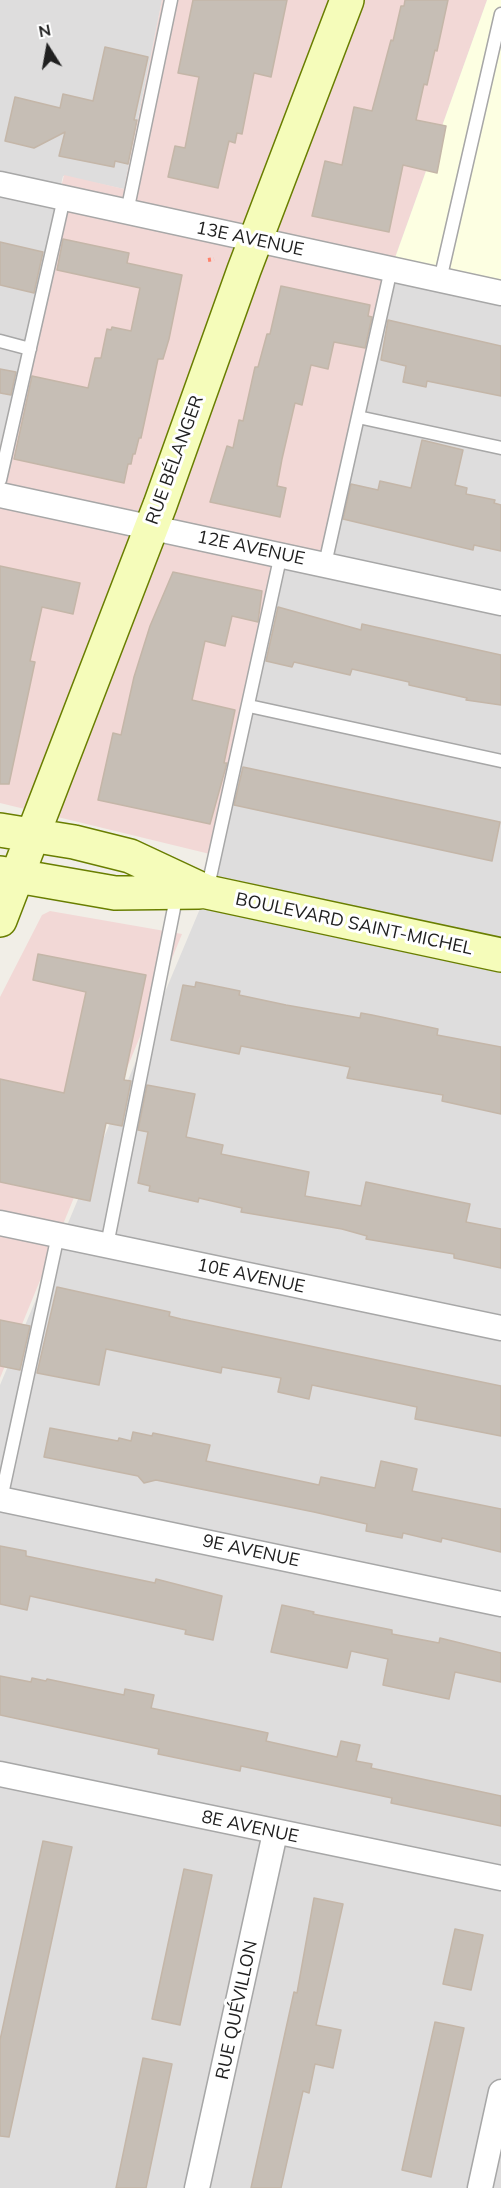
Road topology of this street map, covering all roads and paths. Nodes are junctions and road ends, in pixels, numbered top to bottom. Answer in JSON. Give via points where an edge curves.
{"nodes":[{"id":1,"x":171,"y":0,"type":"edge"},
{"id":2,"x":347,"y":0,"type":"edge"},
{"id":3,"x":501,"y":14,"type":"edge"},
{"id":4,"x":0,"y":184,"type":"edge"},
{"id":5,"x":64,"y":198,"type":"junction"},
{"id":6,"x":127,"y":212,"type":"junction"},
{"id":7,"x":256,"y":241,"type":"junction"},
{"id":8,"x":214,"y":259,"type":"dead end"},
{"id":9,"x":208,"y":260,"type":"dead end"},
{"id":10,"x":391,"y":269,"type":"junction"},
{"id":11,"x":440,"y":280,"type":"junction"},
{"id":12,"x":501,"y":293,"type":"edge"},
{"id":13,"x":0,"y":341,"type":"edge"},
{"id":14,"x":30,"y":349,"type":"junction"},
{"id":15,"x":358,"y":417,"type":"junction"},
{"id":16,"x":501,"y":448,"type":"edge"},
{"id":17,"x":0,"y":480,"type":"edge"},
{"id":18,"x":0,"y":495,"type":"edge"},
{"id":19,"x":151,"y":527,"type":"junction"},
{"id":20,"x":281,"y":554,"type":"junction"},
{"id":21,"x":325,"y":564,"type":"junction"},
{"id":22,"x":501,"y":603,"type":"edge"},
{"id":23,"x":249,"y":706,"type":"junction"},
{"id":24,"x":501,"y":761,"type":"edge"},
{"id":25,"x":16,"y":832,"type":"edge"},
{"id":26,"x":8,"y":874,"type":"edge"},
{"id":27,"x":192,"y":892,"type":"junction"},
{"id":28,"x":0,"y":920,"type":"edge"},
{"id":29,"x":501,"y":956,"type":"edge"},
{"id":30,"x":0,"y":1223,"type":"edge"},
{"id":31,"x":58,"y":1235,"type":"junction"},
{"id":32,"x":107,"y":1245,"type":"junction"},
{"id":33,"x":501,"y":1329,"type":"edge"},
{"id":34,"x":1,"y":1499,"type":"edge"},
{"id":35,"x":501,"y":1604,"type":"edge"},
{"id":36,"x":1,"y":1780,"type":"edge"},
{"id":37,"x":275,"y":1833,"type":"junction"},
{"id":38,"x":501,"y":1878,"type":"edge"},
{"id":39,"x":501,"y":2092,"type":"edge"},
{"id":40,"x":197,"y":2188,"type":"edge"},
{"id":41,"x":480,"y":2188,"type":"edge"}],
"edges":[{"from":1,"to":6,"type":"lane"},
{"from":2,"to":7,"type":"street","name":"RUE BÉLANGER"},
{"from":3,"to":11,"type":"lane"},
{"from":4,"to":5,"type":"street","name":"13E AVENUE"},
{"from":5,"to":6,"type":"street","name":"13E AVENUE"},
{"from":5,"to":14,"type":"lane"},
{"from":6,"to":7,"type":"street","name":"13E AVENUE"},
{"from":7,"to":10,"type":"street","name":"13E AVENUE"},
{"from":7,"to":19,"type":"street","name":"RUE BÉLANGER"},
{"from":8,"to":9,"type":"path"},
{"from":10,"to":11,"type":"street","name":"13E AVENUE"},
{"from":10,"to":15,"type":"lane"},
{"from":11,"to":12,"type":"street","name":"13E AVENUE"},
{"from":13,"to":14,"type":"lane"},
{"from":14,"to":17,"type":"lane"},
{"from":15,"to":16,"type":"lane"},
{"from":15,"to":21,"type":"lane"},
{"from":18,"to":19,"type":"street","name":"12E AVENUE"},
{"from":19,"to":20,"type":"street","name":"12E AVENUE"},
{"from":19,"to":25,"type":"street","name":"RUE BÉLANGER"},
{"from":20,"to":21,"type":"street","name":"12E AVENUE"},
{"from":20,"to":23,"type":"lane"},
{"from":21,"to":22,"type":"street","name":"12E AVENUE"},
{"from":23,"to":24,"type":"lane"},
{"from":23,"to":27,"type":"lane"},
{"from":25,"to":26,"type":"street","name":"RUE BÉLANGER"},
{"from":25,"to":27,"type":"street","name":"BOULEVARD SAINT-MICHEL","via":[[129,856]]},
{"from":26,"to":27,"type":"street","name":"BOULEVARD SAINT-MICHEL","via":[[115,893]]},
{"from":26,"to":28,"type":"street","name":"RUE BÉLANGER"},
{"from":27,"to":29,"type":"street","name":"BOULEVARD SAINT-MICHEL"},
{"from":27,"to":32,"type":"lane"},
{"from":30,"to":31,"type":"street","name":"10E AVENUE"},
{"from":31,"to":32,"type":"street","name":"10E AVENUE"},
{"from":31,"to":34,"type":"lane"},
{"from":32,"to":33,"type":"street","name":"10E AVENUE"},
{"from":34,"to":35,"type":"street","name":"9E AVENUE"},
{"from":36,"to":37,"type":"street","name":"8E AVENUE"},
{"from":37,"to":38,"type":"street","name":"8E AVENUE"},
{"from":37,"to":40,"type":"street","name":"RUE QUÉVILLON"},
{"from":39,"to":41,"type":"street"}]}
